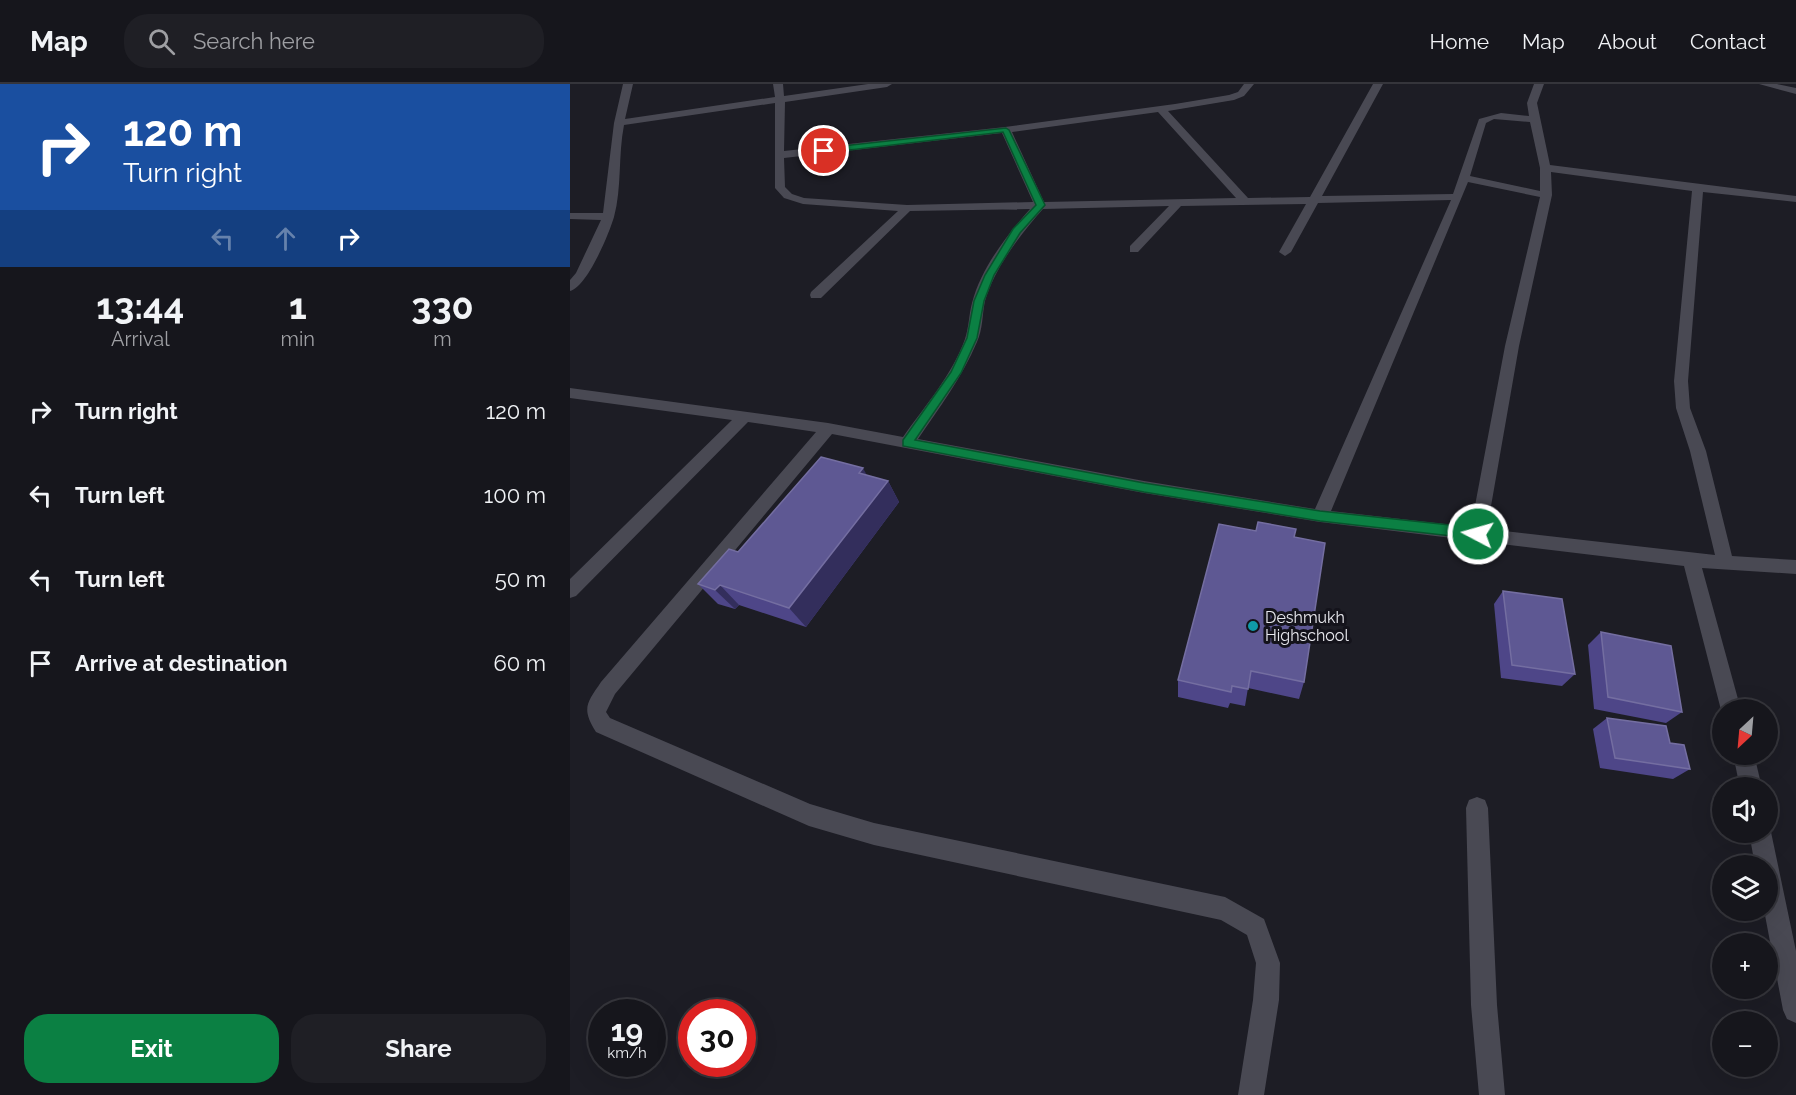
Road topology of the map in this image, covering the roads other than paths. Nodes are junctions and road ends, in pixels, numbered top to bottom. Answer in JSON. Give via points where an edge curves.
{"nodes":[{"id":1,"x":628,"y":84,"type":"edge"},
{"id":2,"x":778,"y":84,"type":"edge"},
{"id":3,"x":887,"y":84,"type":"edge"},
{"id":4,"x":1249,"y":84,"type":"edge"},
{"id":5,"x":1378,"y":84,"type":"edge"},
{"id":6,"x":1539,"y":84,"type":"edge"},
{"id":7,"x":1764,"y":84,"type":"edge"},
{"id":8,"x":1796,"y":91,"type":"edge"},
{"id":9,"x":780,"y":98,"type":"junction"},
{"id":10,"x":1161,"y":109,"type":"junction"},
{"id":11,"x":1535,"y":120,"type":"junction"},
{"id":12,"x":619,"y":123,"type":"junction"},
{"id":13,"x":1006,"y":130,"type":"junction"},
{"id":14,"x":779,"y":156,"type":"junction"},
{"id":15,"x":1545,"y":168,"type":"junction"},
{"id":16,"x":1463,"y":178,"type":"junction"},
{"id":17,"x":1698,"y":188,"type":"junction"},
{"id":18,"x":1546,"y":195,"type":"junction"},
{"id":19,"x":1458,"y":197,"type":"junction"},
{"id":20,"x":1314,"y":200,"type":"junction"},
{"id":21,"x":1796,"y":200,"type":"edge"},
{"id":22,"x":1179,"y":202,"type":"junction"},
{"id":23,"x":1247,"y":203,"type":"junction"},
{"id":24,"x":1040,"y":205,"type":"junction"},
{"id":25,"x":907,"y":208,"type":"junction"},
{"id":26,"x":570,"y":216,"type":"edge"},
{"id":27,"x":608,"y":217,"type":"junction"},
{"id":28,"x":1134,"y":249,"type":"dead end"},
{"id":29,"x":1285,"y":252,"type":"dead end"},
{"id":30,"x":572,"y":283,"type":"edge"},
{"id":31,"x":816,"y":295,"type":"dead end"},
{"id":32,"x":570,"y":393,"type":"edge"},
{"id":33,"x":744,"y":417,"type":"junction"},
{"id":34,"x":828,"y":428,"type":"junction"},
{"id":35,"x":907,"y":443,"type":"junction"},
{"id":36,"x":1320,"y":516,"type":"junction"},
{"id":37,"x":1478,"y":534,"type":"junction"},
{"id":38,"x":1691,"y":560,"type":"junction"},
{"id":39,"x":1725,"y":561,"type":"junction"},
{"id":40,"x":1796,"y":567,"type":"edge"},
{"id":41,"x":570,"y":591,"type":"edge"},
{"id":42,"x":1728,"y":699,"type":"edge"},
{"id":43,"x":1477,"y":808,"type":"dead end"},
{"id":44,"x":1778,"y":921,"type":"edge"},
{"id":45,"x":1796,"y":1010,"type":"edge"},
{"id":46,"x":1251,"y":1095,"type":"edge"},
{"id":47,"x":1492,"y":1095,"type":"edge"}],
"edges":[{"from":1,"to":12,"type":"street"},
{"from":2,"to":9,"type":"street"},
{"from":3,"to":9,"type":"street"},
{"from":4,"to":10,"type":"street","via":[[1231,98]]},
{"from":5,"to":20,"type":"street"},
{"from":6,"to":11,"type":"street","via":[[1533,103]]},
{"from":7,"to":8,"type":"street"},
{"from":9,"to":12,"type":"street"},
{"from":9,"to":14,"type":"street"},
{"from":10,"to":13,"type":"street"},
{"from":10,"to":23,"type":"street"},
{"from":11,"to":15,"type":"street"},
{"from":11,"to":16,"type":"street","via":[[1499,116],[1482,121]]},
{"from":12,"to":27,"type":"street"},
{"from":13,"to":14,"type":"street"},
{"from":13,"to":24,"type":"street"},
{"from":14,"to":25,"type":"street","via":[[780,188],[788,196],[802,201]]},
{"from":15,"to":17,"type":"street"},
{"from":15,"to":18,"type":"street"},
{"from":16,"to":18,"type":"street"},
{"from":16,"to":19,"type":"street"},
{"from":17,"to":21,"type":"street"},
{"from":17,"to":39,"type":"street","via":[[1681,381],[1683,408],[1698,451]]},
{"from":18,"to":37,"type":"street","via":[[1512,346]]},
{"from":19,"to":20,"type":"street"},
{"from":19,"to":36,"type":"street"},
{"from":20,"to":23,"type":"street"},
{"from":20,"to":29,"type":"street"},
{"from":22,"to":23,"type":"street"},
{"from":22,"to":24,"type":"street"},
{"from":22,"to":28,"type":"street"},
{"from":24,"to":25,"type":"street"},
{"from":24,"to":35,"type":"street","via":[[1017,231],[990,275],[979,301],[972,338],[956,373]]},
{"from":25,"to":31,"type":"street"},
{"from":26,"to":27,"type":"street"},
{"from":27,"to":30,"type":"street","via":[[582,275]]},
{"from":32,"to":33,"type":"street"},
{"from":33,"to":34,"type":"street"},
{"from":33,"to":41,"type":"street"},
{"from":34,"to":35,"type":"street"},
{"from":34,"to":46,"type":"street","via":[[608,688],[596,714],[603,725],[809,814],[874,834],[1225,909],[1256,927],[1268,963]]},
{"from":35,"to":36,"type":"street"},
{"from":36,"to":37,"type":"street"},
{"from":37,"to":38,"type":"street"},
{"from":38,"to":39,"type":"street"},
{"from":38,"to":42,"type":"street"},
{"from":39,"to":40,"type":"street"},
{"from":43,"to":47,"type":"street","via":[[1484,1005]]},
{"from":44,"to":45,"type":"street"}]}
